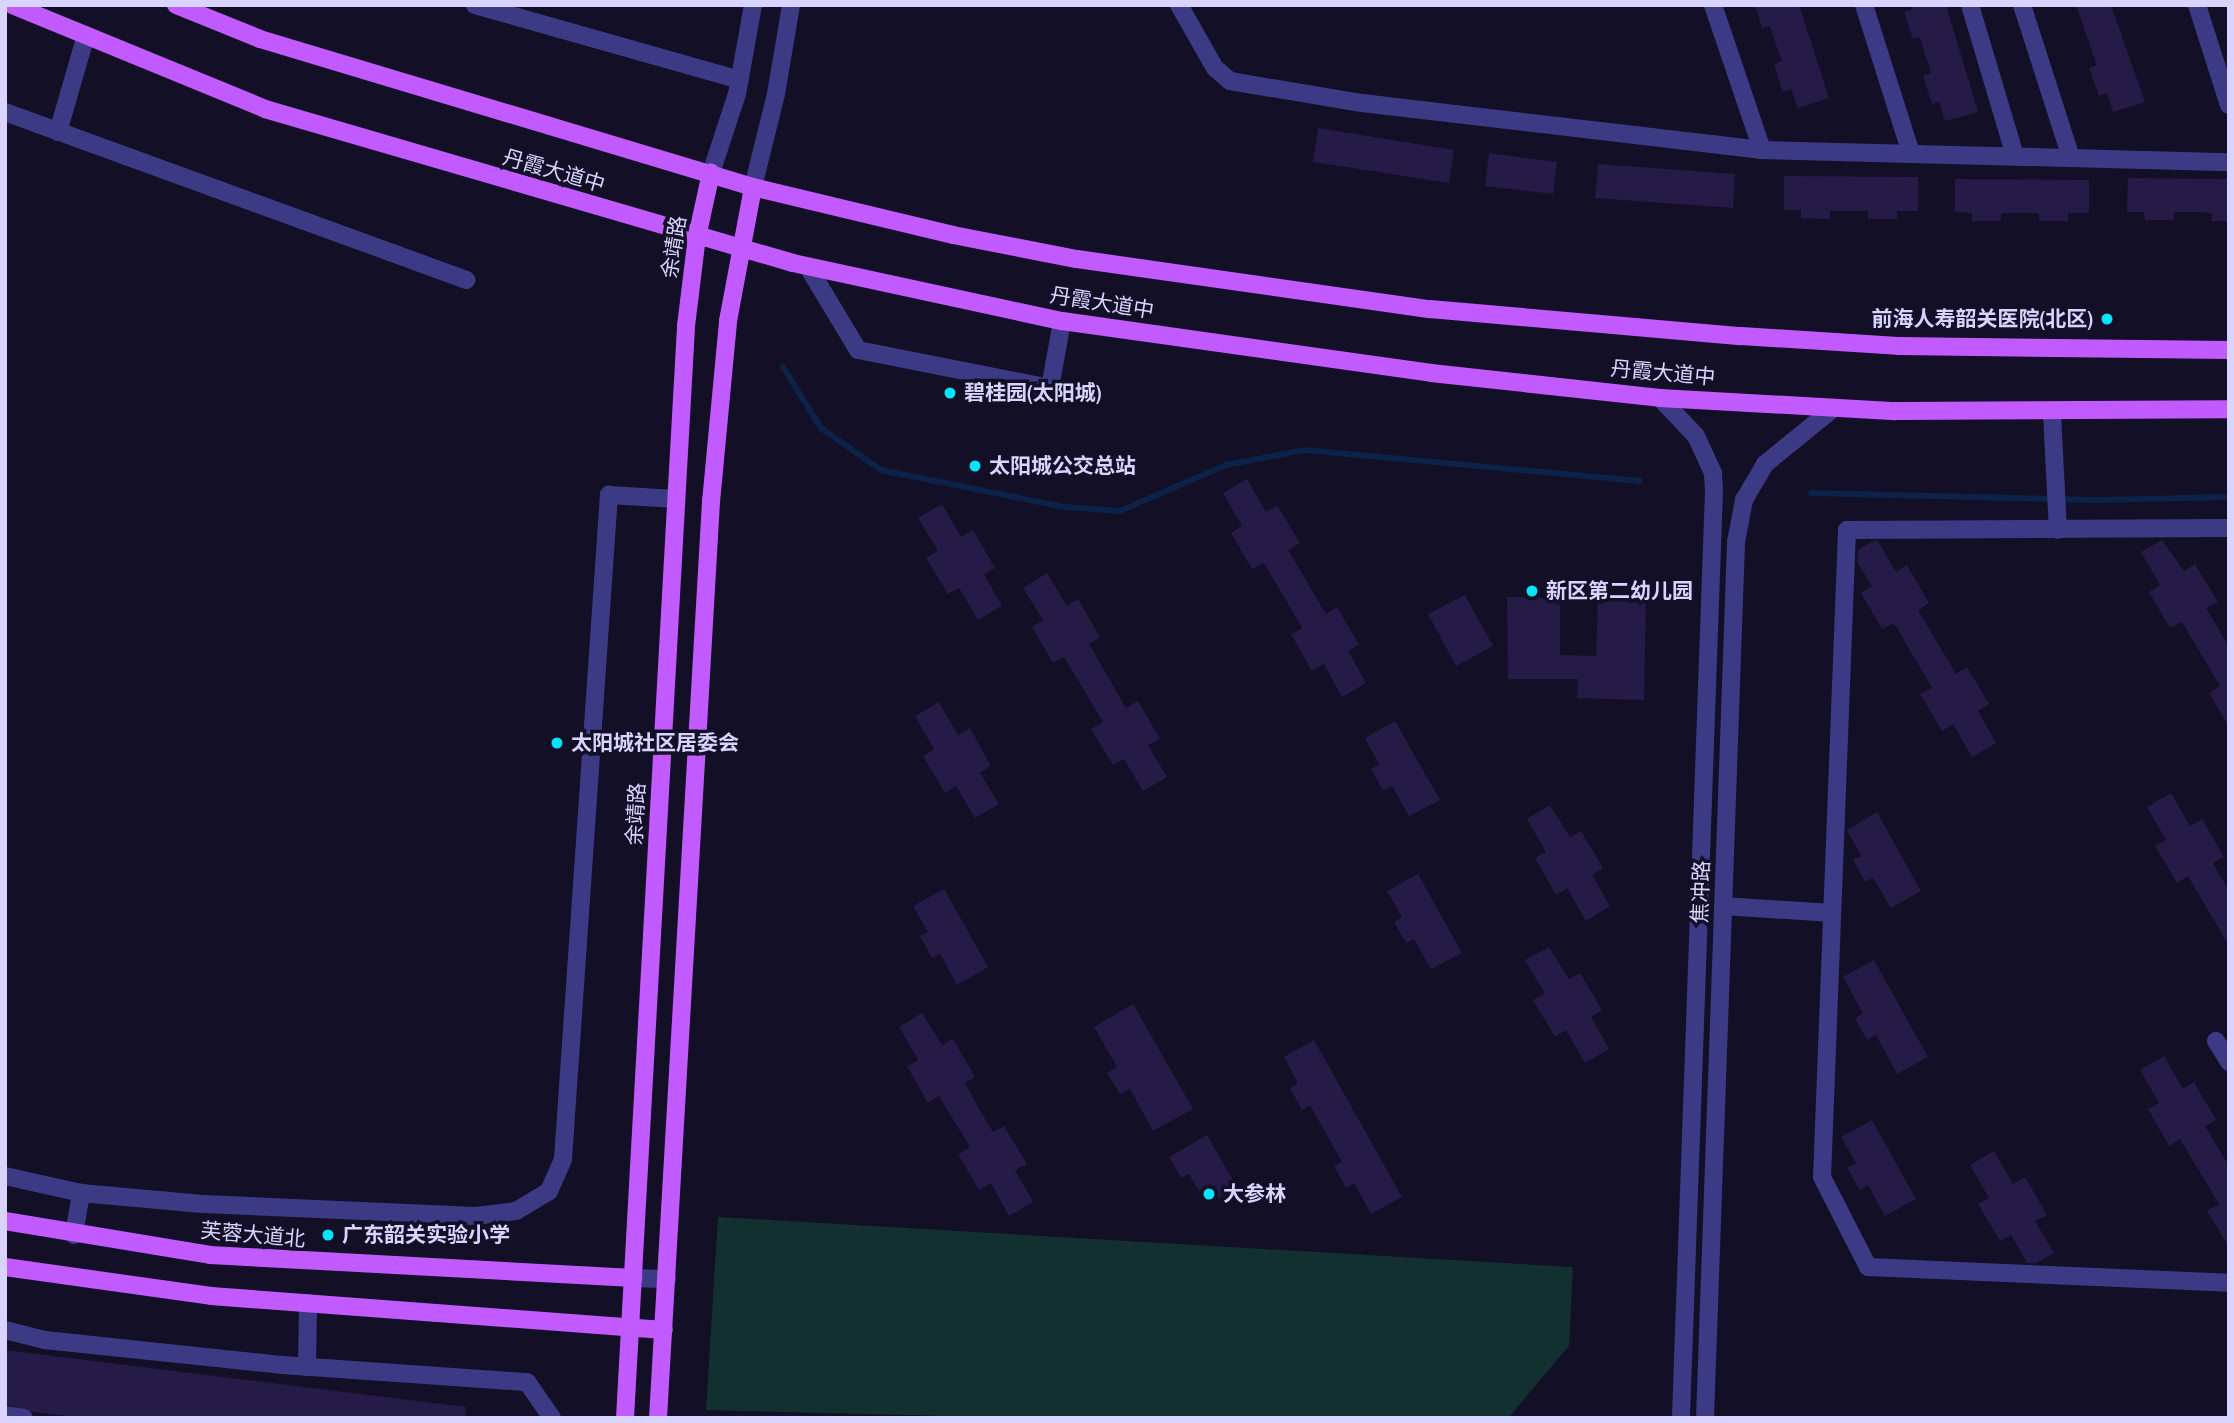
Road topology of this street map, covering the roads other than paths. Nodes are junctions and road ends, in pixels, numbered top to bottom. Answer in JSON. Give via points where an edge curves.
{"nodes":[{"id":1,"x":12,"y":5,"type":"edge"},
{"id":2,"x":176,"y":5,"type":"edge"},
{"id":3,"x":475,"y":5,"type":"edge"},
{"id":4,"x":753,"y":5,"type":"edge"},
{"id":5,"x":791,"y":5,"type":"edge"},
{"id":6,"x":1178,"y":5,"type":"edge"},
{"id":7,"x":1713,"y":5,"type":"edge"},
{"id":8,"x":1864,"y":5,"type":"edge"},
{"id":9,"x":1970,"y":5,"type":"edge"},
{"id":10,"x":2022,"y":5,"type":"edge"},
{"id":11,"x":2197,"y":5,"type":"edge"},
{"id":12,"x":509,"y":10,"type":"edge"},
{"id":13,"x":86,"y":35,"type":"junction"},
{"id":14,"x":740,"y":80,"type":"junction"},
{"id":15,"x":2229,"y":105,"type":"edge"},
{"id":16,"x":5,"y":112,"type":"edge"},
{"id":17,"x":58,"y":132,"type":"junction"},
{"id":18,"x":1762,"y":150,"type":"junction"},
{"id":19,"x":1911,"y":153,"type":"junction"},
{"id":20,"x":2015,"y":156,"type":"junction"},
{"id":21,"x":2071,"y":158,"type":"junction"},
{"id":22,"x":2229,"y":162,"type":"edge"},
{"id":23,"x":711,"y":173,"type":"junction"},
{"id":24,"x":753,"y":187,"type":"junction"},
{"id":25,"x":697,"y":237,"type":"junction"},
{"id":26,"x":740,"y":248,"type":"junction"},
{"id":27,"x":808,"y":267,"type":"junction"},
{"id":28,"x":466,"y":280,"type":"dead end"},
{"id":29,"x":1062,"y":321,"type":"junction"},
{"id":30,"x":2229,"y":350,"type":"edge"},
{"id":31,"x":1660,"y":398,"type":"junction"},
{"id":32,"x":1834,"y":408,"type":"junction"},
{"id":33,"x":2229,"y":409,"type":"edge"},
{"id":34,"x":2052,"y":413,"type":"junction"},
{"id":35,"x":676,"y":499,"type":"junction"},
{"id":36,"x":2057,"y":521,"type":"junction"},
{"id":37,"x":2229,"y":528,"type":"edge"},
{"id":38,"x":1723,"y":906,"type":"junction"},
{"id":39,"x":1832,"y":913,"type":"junction"},
{"id":40,"x":2216,"y":1041,"type":"dead end"},
{"id":41,"x":2229,"y":1062,"type":"edge"},
{"id":42,"x":5,"y":1176,"type":"edge"},
{"id":43,"x":81,"y":1193,"type":"junction"},
{"id":44,"x":5,"y":1221,"type":"edge"},
{"id":45,"x":74,"y":1235,"type":"junction"},
{"id":46,"x":5,"y":1267,"type":"edge"},
{"id":47,"x":633,"y":1278,"type":"junction"},
{"id":48,"x":667,"y":1279,"type":"junction"},
{"id":49,"x":2229,"y":1283,"type":"edge"},
{"id":50,"x":308,"y":1303,"type":"junction"},
{"id":51,"x":630,"y":1327,"type":"junction"},
{"id":52,"x":664,"y":1330,"type":"junction"},
{"id":53,"x":5,"y":1331,"type":"edge"},
{"id":54,"x":307,"y":1367,"type":"junction"},
{"id":55,"x":5,"y":1415,"type":"edge"},
{"id":56,"x":24,"y":1418,"type":"edge"},
{"id":57,"x":552,"y":1418,"type":"edge"},
{"id":58,"x":625,"y":1418,"type":"edge"},
{"id":59,"x":658,"y":1418,"type":"edge"},
{"id":60,"x":1681,"y":1418,"type":"edge"},
{"id":61,"x":1705,"y":1418,"type":"edge"}],
"edges":[{"from":1,"to":13,"type":"main road","name":"丹霞大道中"},
{"from":2,"to":23,"type":"main road","name":"丹霞大道中","via":[[260,39]]},
{"from":3,"to":12,"type":"street"},
{"from":4,"to":14,"type":"street"},
{"from":5,"to":24,"type":"street"},
{"from":6,"to":18,"type":"street","via":[[1215,68],[1230,81],[1362,103]]},
{"from":7,"to":18,"type":"street"},
{"from":8,"to":19,"type":"street"},
{"from":9,"to":20,"type":"street"},
{"from":10,"to":21,"type":"street"},
{"from":11,"to":15,"type":"street"},
{"from":12,"to":14,"type":"street"},
{"from":13,"to":17,"type":"street"},
{"from":13,"to":25,"type":"main road","name":"丹霞大道中","via":[[265,109]]},
{"from":14,"to":23,"type":"street"},
{"from":16,"to":17,"type":"street"},
{"from":17,"to":28,"type":"street"},
{"from":18,"to":19,"type":"street"},
{"from":19,"to":20,"type":"street"},
{"from":20,"to":21,"type":"street"},
{"from":21,"to":22,"type":"street"},
{"from":23,"to":24,"type":"main road","name":"丹霞大道中"},
{"from":23,"to":25,"type":"main road","name":"余靖路"},
{"from":24,"to":26,"type":"main road"},
{"from":24,"to":30,"type":"main road","name":"丹霞大道中","via":[[1077,259],[1430,309],[1898,346]]},
{"from":25,"to":26,"type":"main road","name":"丹霞大道中"},
{"from":25,"to":35,"type":"main road","name":"余靖路","via":[[686,326]]},
{"from":26,"to":27,"type":"main road","name":"丹霞大道中"},
{"from":26,"to":48,"type":"main road","via":[[711,502]]},
{"from":27,"to":29,"type":"main road","name":"丹霞大道中"},
{"from":27,"to":29,"type":"street","via":[[858,350],[1050,388]]},
{"from":29,"to":31,"type":"main road","name":"丹霞大道中","via":[[1405,369]]},
{"from":31,"to":32,"type":"main road","name":"丹霞大道中"},
{"from":31,"to":60,"type":"street","name":"焦冲路","via":[[1696,436],[1710,464],[1714,490]]},
{"from":32,"to":34,"type":"main road","name":"丹霞大道中"},
{"from":32,"to":38,"type":"street","name":"焦冲路","via":[[1773,454],[1752,482],[1741,516]]},
{"from":33,"to":34,"type":"main road","name":"丹霞大道中"},
{"from":34,"to":36,"type":"street"},
{"from":35,"to":43,"type":"street","via":[[609,495],[563,1159],[549,1191],[516,1211],[476,1216],[203,1204]]},
{"from":35,"to":47,"type":"main road","name":"余靖路"},
{"from":36,"to":37,"type":"street"},
{"from":36,"to":39,"type":"street","via":[[1847,530]]},
{"from":38,"to":39,"type":"street"},
{"from":38,"to":61,"type":"street","name":"焦冲路"},
{"from":39,"to":49,"type":"street","via":[[1822,1177],[1868,1268]]},
{"from":40,"to":41,"type":"street"},
{"from":42,"to":43,"type":"street"},
{"from":43,"to":45,"type":"street"},
{"from":44,"to":45,"type":"main road","name":"芙蓉大道北"},
{"from":45,"to":47,"type":"main road","name":"芙蓉大道北","via":[[210,1255],[318,1264]]},
{"from":46,"to":50,"type":"main road","via":[[211,1296]]},
{"from":47,"to":48,"type":"street","name":"芙蓉大道北"},
{"from":47,"to":51,"type":"main road","name":"余靖路"},
{"from":48,"to":52,"type":"main road"},
{"from":50,"to":51,"type":"main road"},
{"from":50,"to":54,"type":"street"},
{"from":51,"to":52,"type":"main road"},
{"from":51,"to":58,"type":"main road","name":"余靖路"},
{"from":52,"to":59,"type":"main road"},
{"from":53,"to":54,"type":"street","via":[[45,1340]]},
{"from":54,"to":57,"type":"street","via":[[527,1382]]},
{"from":55,"to":56,"type":"street"}]}
